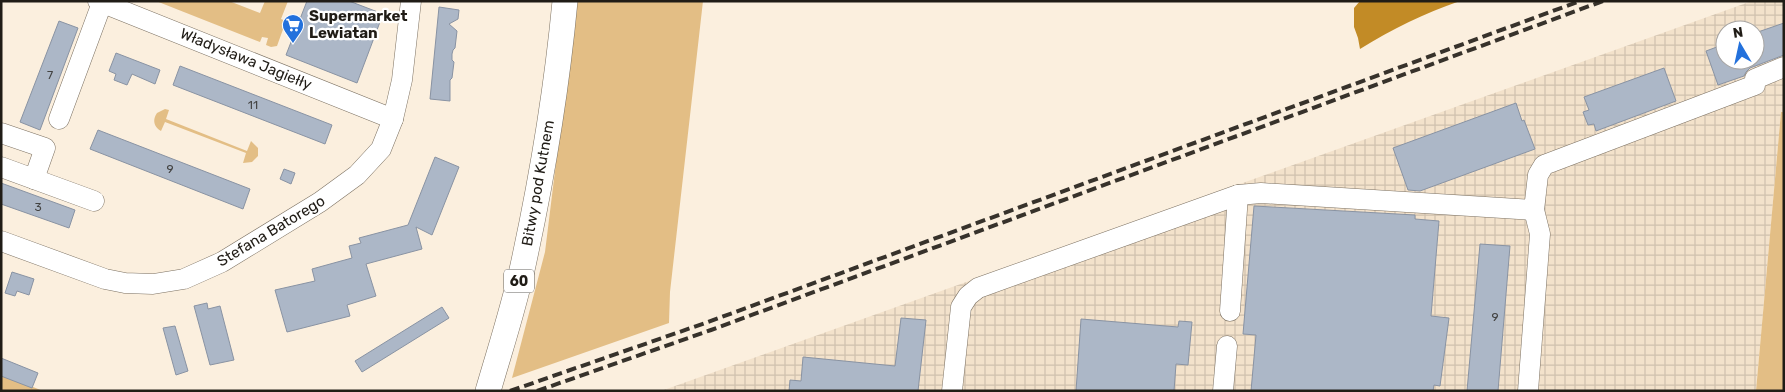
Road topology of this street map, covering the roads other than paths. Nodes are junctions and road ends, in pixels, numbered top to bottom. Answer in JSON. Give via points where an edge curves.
{"nodes":[{"id":1,"x":565,"y":1,"type":"edge"},
{"id":2,"x":100,"y":2,"type":"edge"},
{"id":3,"x":406,"y":3,"type":"edge"},
{"id":4,"x":1784,"y":67,"type":"edge"},
{"id":5,"x":59,"y":119,"type":"dead end"},
{"id":6,"x":393,"y":119,"type":"junction"},
{"id":7,"x":1,"y":133,"type":"edge"},
{"id":8,"x":1,"y":167,"type":"edge"},
{"id":9,"x":34,"y":179,"type":"junction"},
{"id":10,"x":1238,"y":196,"type":"junction"},
{"id":11,"x":94,"y":200,"type":"dead end"},
{"id":12,"x":1534,"y":210,"type":"junction"},
{"id":13,"x":1,"y":241,"type":"edge"},
{"id":14,"x":1230,"y":311,"type":"dead end"},
{"id":15,"x":1227,"y":346,"type":"dead end"},
{"id":16,"x":488,"y":391,"type":"edge"},
{"id":17,"x":952,"y":391,"type":"edge"},
{"id":18,"x":1223,"y":391,"type":"edge"},
{"id":19,"x":1528,"y":391,"type":"edge"}],
"edges":[{"from":1,"to":16,"type":"main road","name":"Bitwy pod Kutnem","number":"60","via":[[554,94],[525,256]]},
{"from":2,"to":5,"type":"street"},
{"from":2,"to":6,"type":"street","name":"Władysława Jagiełły"},
{"from":3,"to":6,"type":"street","name":"Stefana Batorego","via":[[402,80]]},
{"from":4,"to":12,"type":"street","via":[[1755,79],[1755,85],[1544,165],[1538,175]]},
{"from":6,"to":13,"type":"street","name":"Stefana Batorego","via":[[381,149],[357,176],[222,262],[184,279],[153,284],[105,279]]},
{"from":7,"to":9,"type":"street","via":[[46,148]]},
{"from":8,"to":9,"type":"street"},
{"from":9,"to":11,"type":"street"},
{"from":10,"to":12,"type":"street","via":[[1262,193]]},
{"from":10,"to":14,"type":"street"},
{"from":10,"to":17,"type":"street","via":[[978,288],[961,307]]},
{"from":12,"to":19,"type":"street","via":[[1540,234]]},
{"from":15,"to":18,"type":"street"}]}
